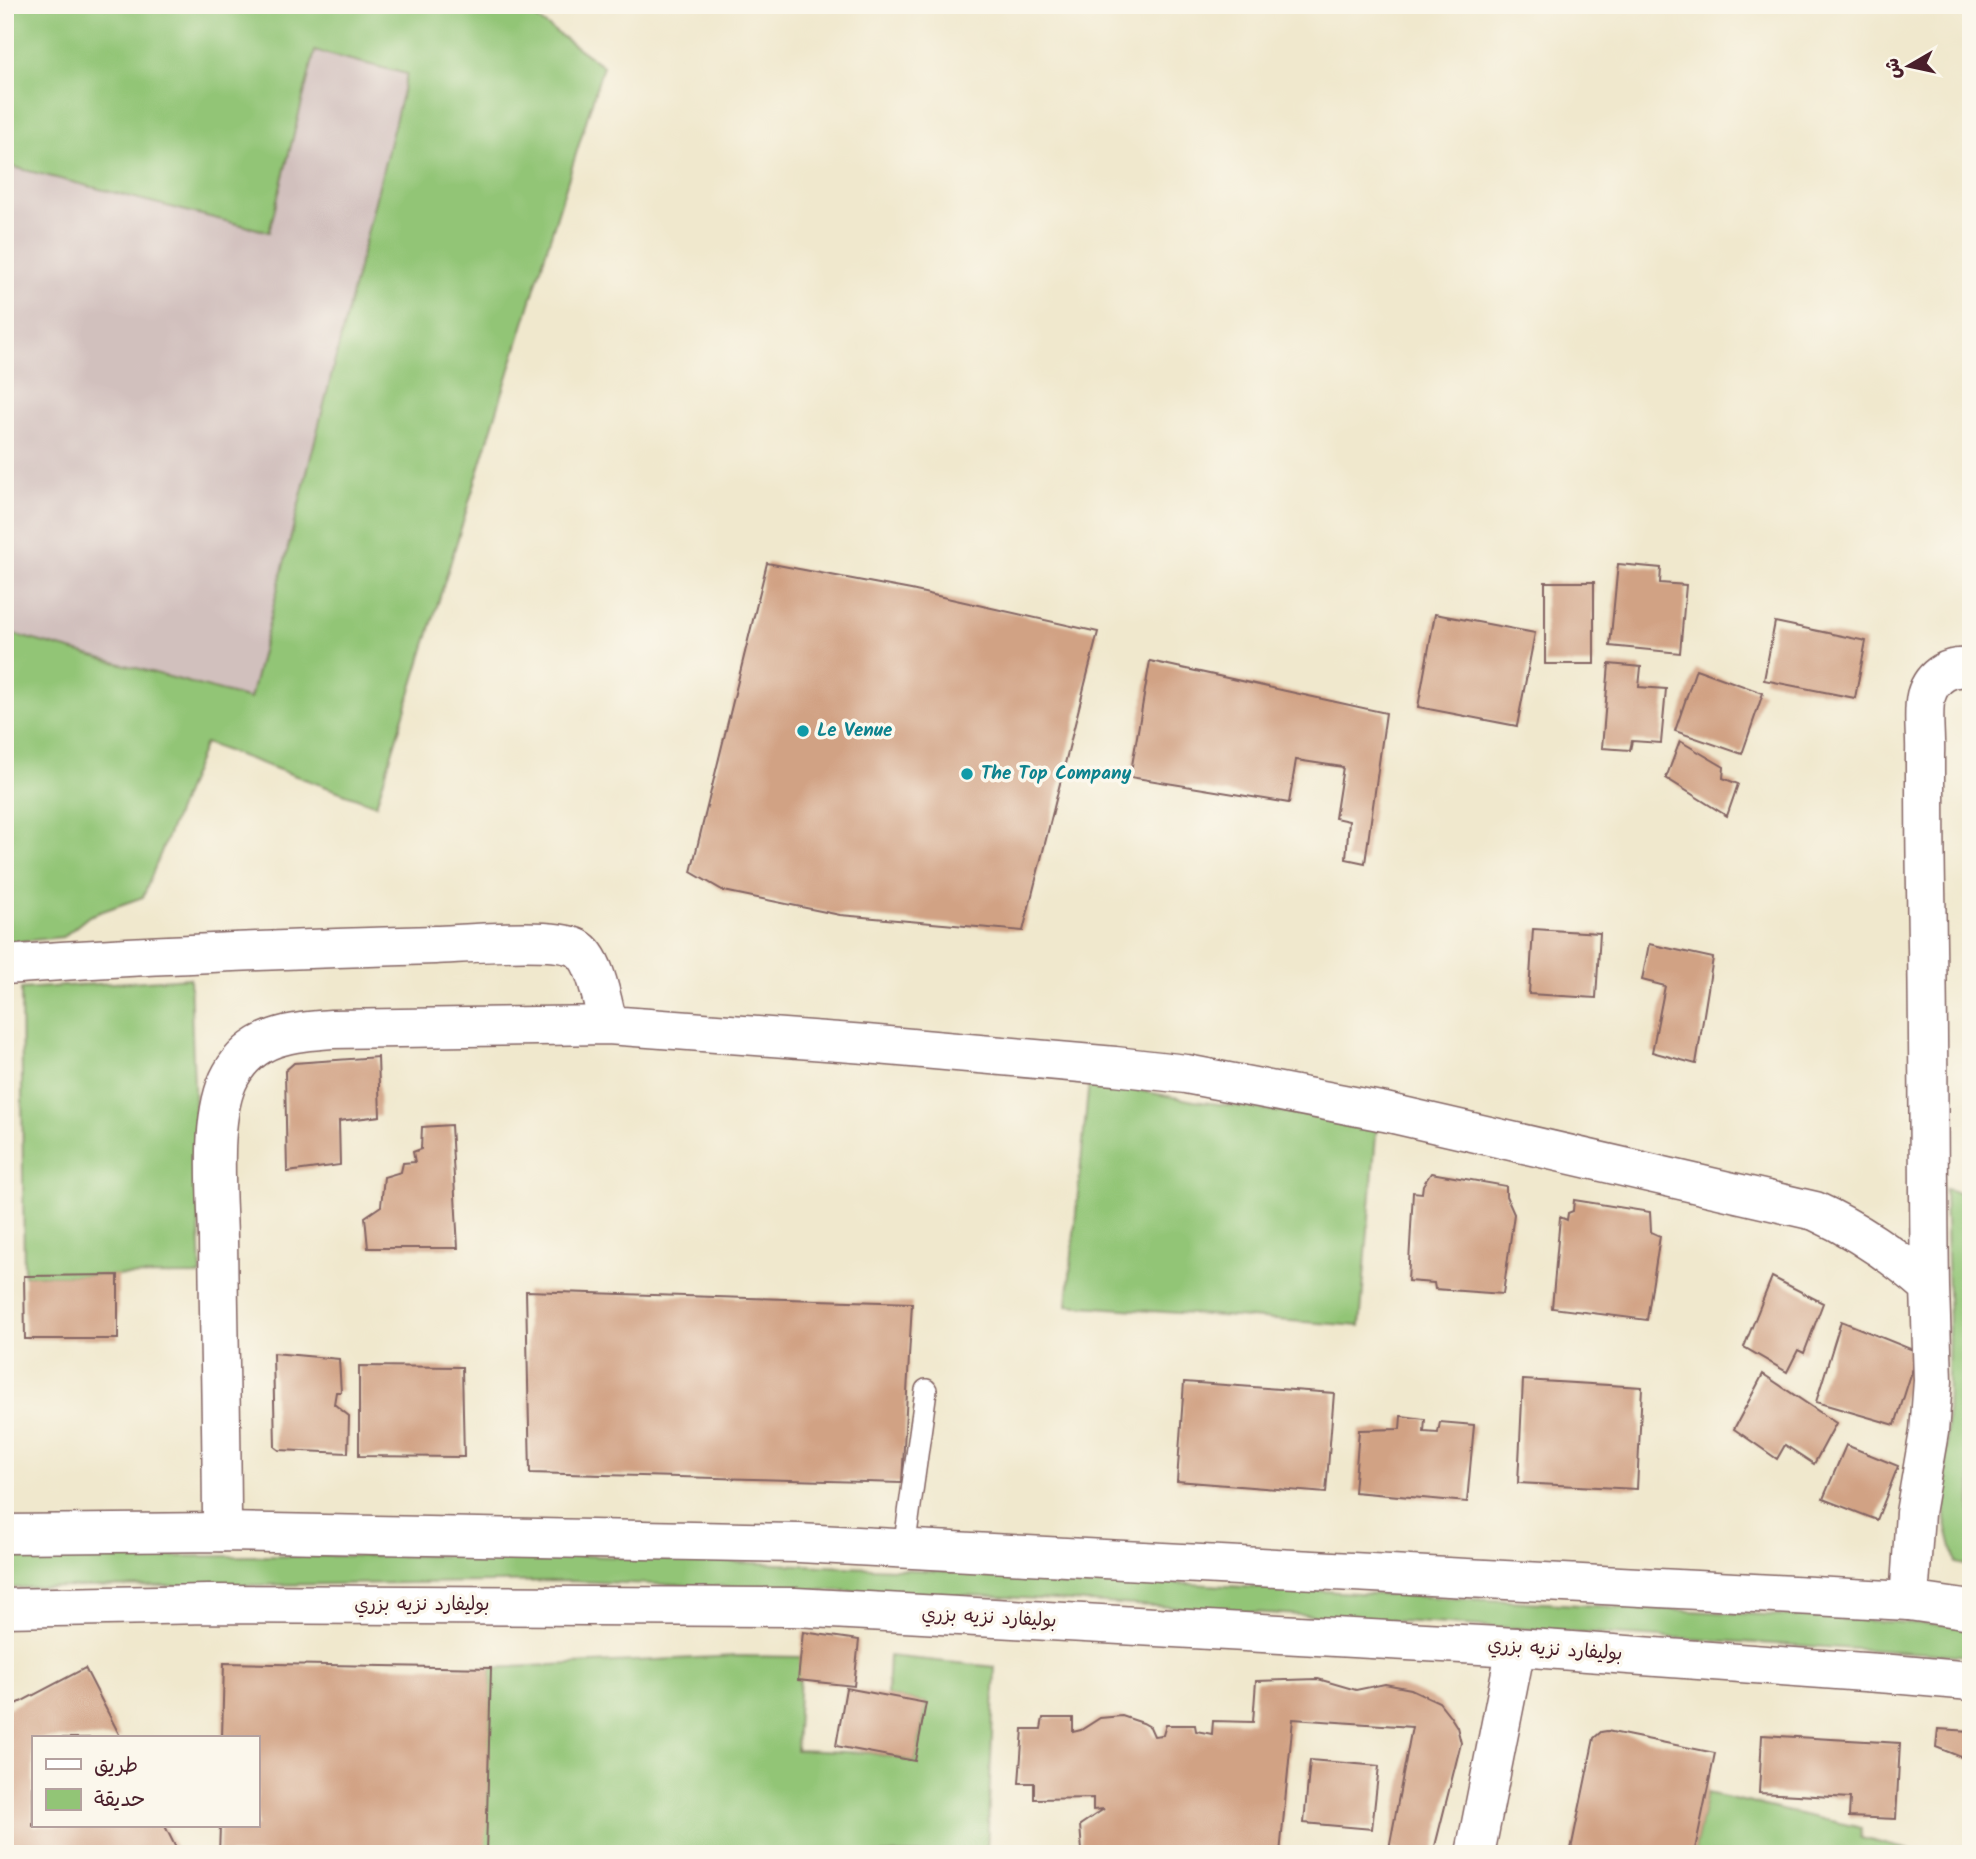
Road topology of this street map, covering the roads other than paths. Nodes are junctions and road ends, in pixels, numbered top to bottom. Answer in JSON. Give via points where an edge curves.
{"nodes":[{"id":1,"x":1971,"y":669,"type":"edge"},
{"id":2,"x":5,"y":965,"type":"edge"},
{"id":3,"x":608,"y":1025,"type":"junction"},
{"id":4,"x":1930,"y":1287,"type":"junction"},
{"id":5,"x":926,"y":1390,"type":"dead end"},
{"id":6,"x":222,"y":1532,"type":"junction"},
{"id":7,"x":5,"y":1534,"type":"edge"},
{"id":8,"x":904,"y":1549,"type":"junction"},
{"id":9,"x":1909,"y":1601,"type":"junction"},
{"id":10,"x":5,"y":1608,"type":"edge"},
{"id":11,"x":1971,"y":1609,"type":"edge"},
{"id":12,"x":1516,"y":1647,"type":"junction"},
{"id":13,"x":1971,"y":1681,"type":"edge"},
{"id":14,"x":1475,"y":1854,"type":"edge"}],
"edges":[{"from":1,"to":4,"type":"main road","via":[[1945,670],[1926,695]]},
{"from":2,"to":3,"type":"main road","via":[[135,955],[562,943],[579,948],[589,961]]},
{"from":3,"to":4,"type":"main road","via":[[1115,1066],[1186,1074],[1359,1107],[1815,1211],[1865,1236]]},
{"from":3,"to":6,"type":"main road","via":[[288,1032],[257,1047],[241,1062],[219,1107]]},
{"from":4,"to":9,"type":"main road","via":[[1933,1381],[1915,1513]]},
{"from":5,"to":8,"type":"lane"},
{"from":6,"to":7,"type":"main road"},
{"from":6,"to":8,"type":"main road"},
{"from":8,"to":9,"type":"main road"},
{"from":9,"to":11,"type":"main road"},
{"from":10,"to":12,"type":"main road","name":"بوليفارد نزيه بزري","via":[[208,1604],[795,1607]]},
{"from":12,"to":13,"type":"main road","name":"بوليفارد نزيه بزري"},
{"from":12,"to":14,"type":"main road"}]}
